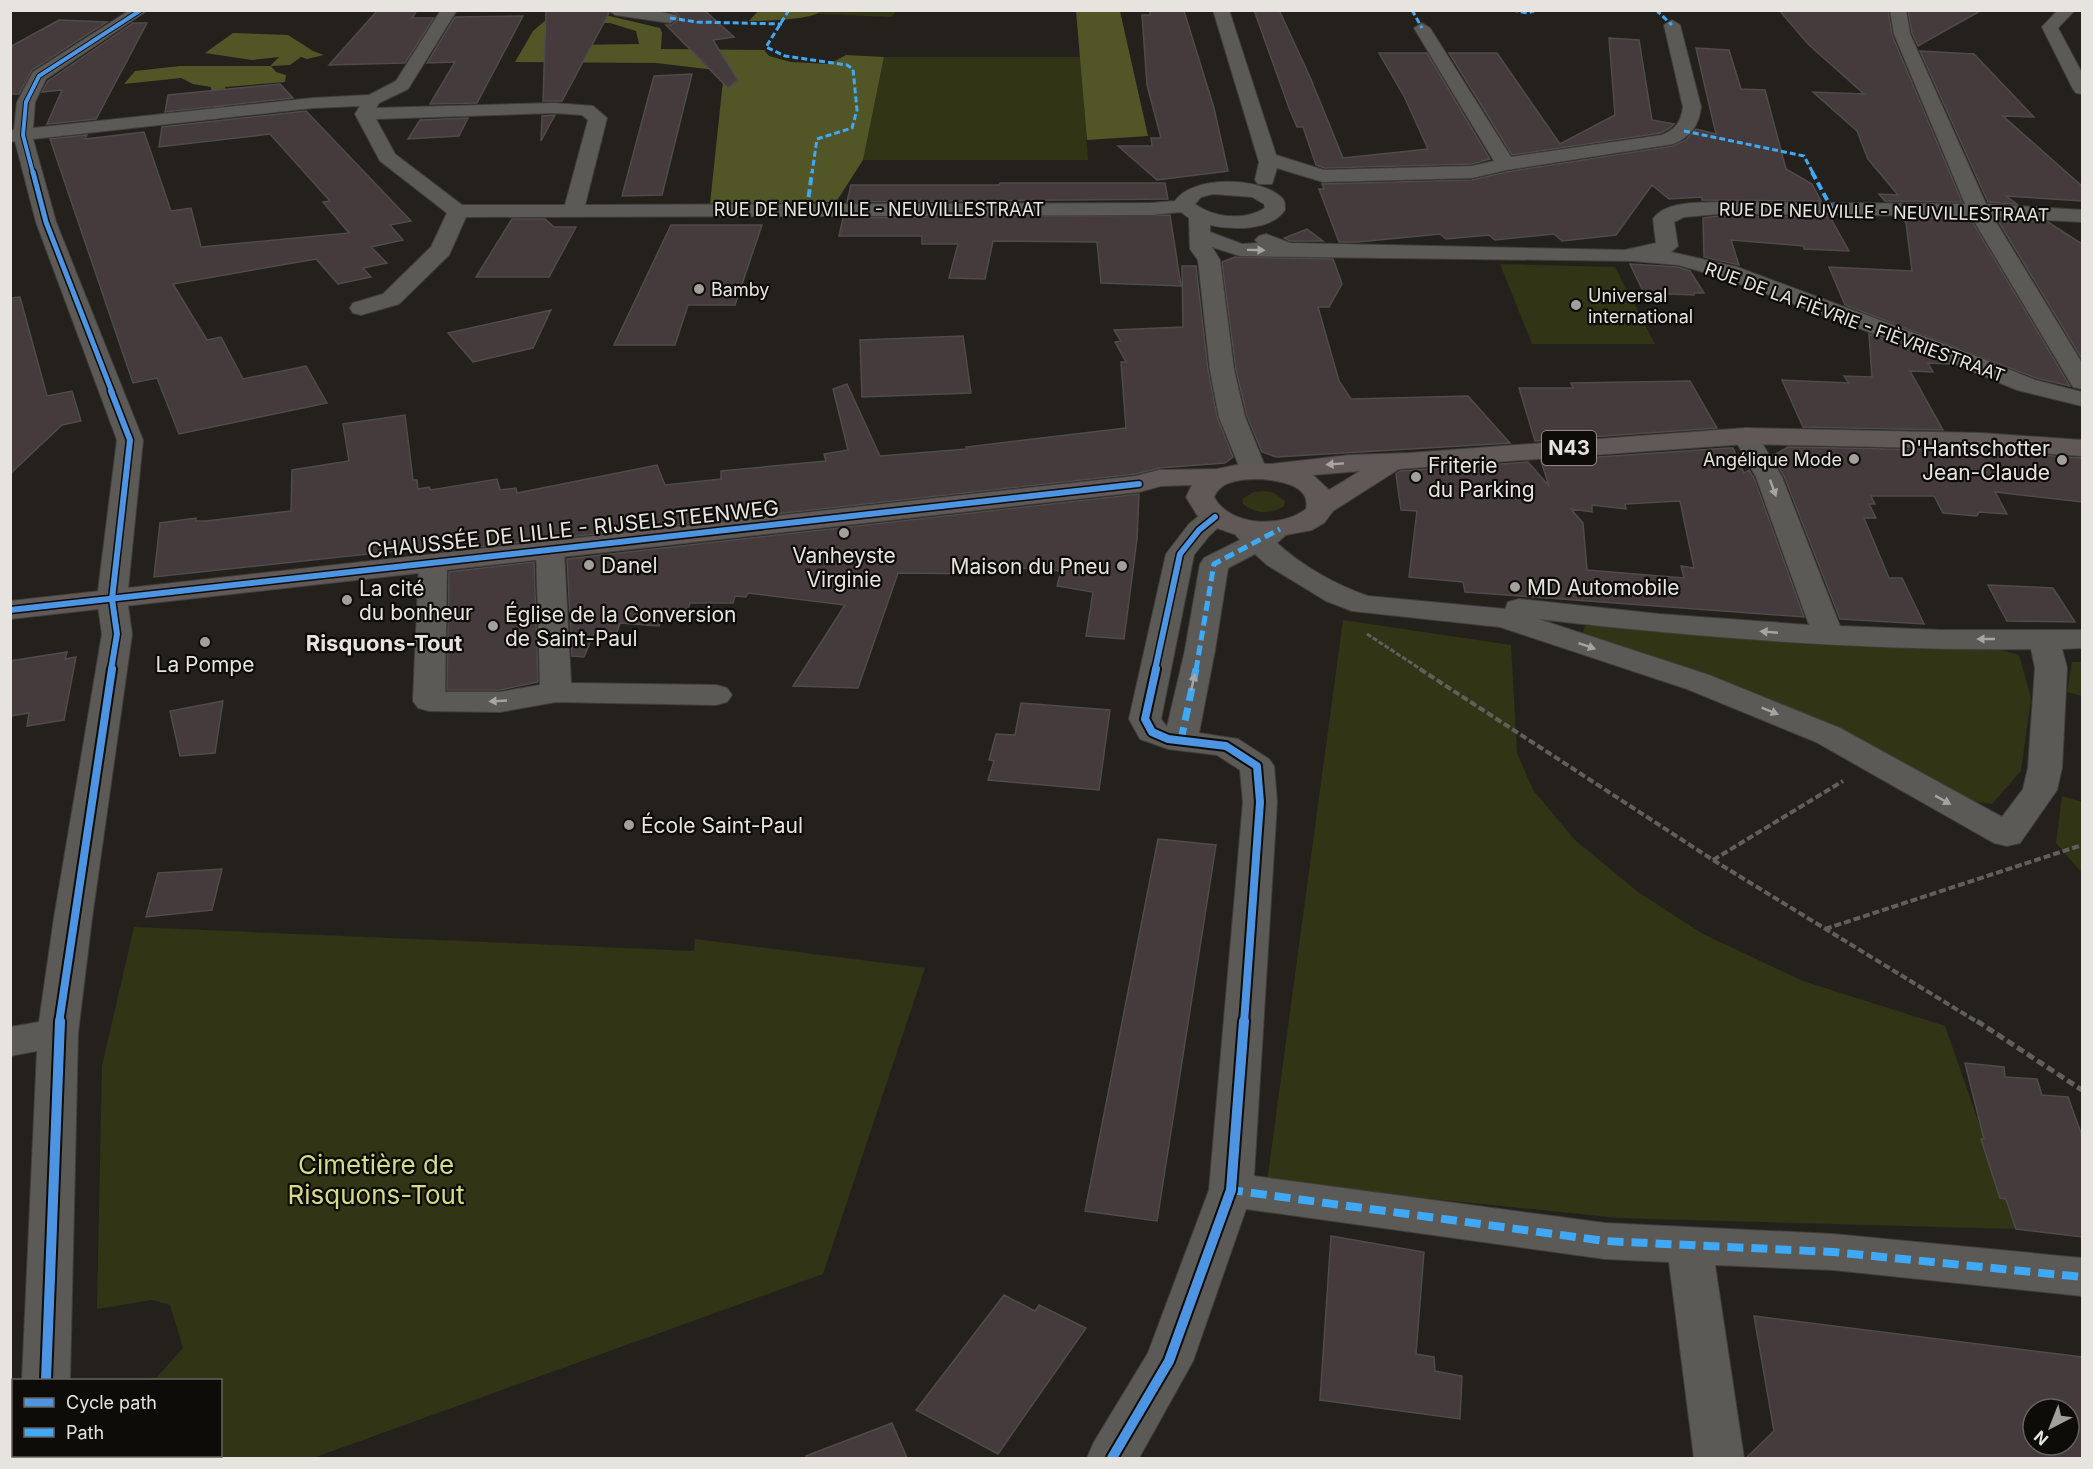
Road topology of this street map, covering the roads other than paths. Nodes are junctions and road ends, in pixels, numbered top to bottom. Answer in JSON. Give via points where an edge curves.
{"nodes":[{"id":1,"x":141,"y":10,"type":"edge"},
{"id":2,"x":449,"y":10,"type":"edge"},
{"id":3,"x":615,"y":10,"type":"edge"},
{"id":4,"x":1221,"y":10,"type":"edge"},
{"id":5,"x":1898,"y":10,"type":"edge"},
{"id":6,"x":2068,"y":10,"type":"edge"},
{"id":7,"x":670,"y":18,"type":"dead end"},
{"id":8,"x":1672,"y":25,"type":"dead end"},
{"id":9,"x":1422,"y":28,"type":"dead end"},
{"id":10,"x":2082,"y":89,"type":"edge"},
{"id":11,"x":368,"y":107,"type":"junction"},
{"id":12,"x":17,"y":136,"type":"edge"},
{"id":13,"x":1506,"y":164,"type":"junction"},
{"id":14,"x":1265,"y":182,"type":"junction"},
{"id":15,"x":574,"y":209,"type":"junction"},
{"id":16,"x":1978,"y":210,"type":"junction"},
{"id":17,"x":458,"y":211,"type":"junction"},
{"id":18,"x":2082,"y":216,"type":"edge"},
{"id":19,"x":1194,"y":219,"type":"junction"},
{"id":20,"x":1251,"y":219,"type":"junction"},
{"id":21,"x":1286,"y":249,"type":"junction"},
{"id":22,"x":1216,"y":252,"type":"junction"},
{"id":23,"x":1625,"y":256,"type":"junction"},
{"id":24,"x":361,"y":308,"type":"dead end"},
{"id":25,"x":2082,"y":382,"type":"edge"},
{"id":26,"x":2082,"y":399,"type":"edge"},
{"id":27,"x":1746,"y":436,"type":"junction"},
{"id":28,"x":2082,"y":448,"type":"edge"},
{"id":29,"x":1393,"y":461,"type":"junction"},
{"id":30,"x":1262,"y":471,"type":"junction"},
{"id":31,"x":1219,"y":477,"type":"junction"},
{"id":32,"x":1139,"y":484,"type":"junction"},
{"id":33,"x":1322,"y":506,"type":"junction"},
{"id":34,"x":1249,"y":524,"type":"junction"},
{"id":35,"x":550,"y":550,"type":"junction"},
{"id":36,"x":433,"y":563,"type":"junction"},
{"id":37,"x":10,"y":610,"type":"edge"},
{"id":38,"x":114,"y":617,"type":"junction"},
{"id":39,"x":1557,"y":623,"type":"junction"},
{"id":40,"x":1828,"y":636,"type":"junction"},
{"id":41,"x":2044,"y":639,"type":"junction"},
{"id":42,"x":2082,"y":639,"type":"edge"},
{"id":43,"x":556,"y":692,"type":"junction"},
{"id":44,"x":716,"y":695,"type":"dead end"},
{"id":45,"x":1181,"y":740,"type":"junction"},
{"id":46,"x":58,"y":1033,"type":"junction"},
{"id":47,"x":10,"y":1042,"type":"edge"},
{"id":48,"x":1231,"y":1190,"type":"junction"},
{"id":49,"x":1690,"y":1246,"type":"junction"},
{"id":50,"x":2082,"y":1277,"type":"edge"},
{"id":51,"x":46,"y":1379,"type":"edge"},
{"id":52,"x":1112,"y":1458,"type":"edge"},
{"id":53,"x":1719,"y":1458,"type":"edge"}],
"edges":[{"from":1,"to":12,"type":"street","via":[[39,76],[26,102]]},
{"from":2,"to":11,"type":"street","via":[[402,85]]},
{"from":3,"to":7,"type":"street"},
{"from":4,"to":14,"type":"street"},
{"from":5,"to":16,"type":"street","via":[[1902,34]]},
{"from":6,"to":10,"type":"street","via":[[2050,27]]},
{"from":8,"to":13,"type":"street","via":[[1692,107],[1691,119],[1678,136],[1646,145]]},
{"from":9,"to":13,"type":"street"},
{"from":11,"to":12,"type":"street","via":[[313,103]]},
{"from":11,"to":15,"type":"street","via":[[587,110],[598,118]]},
{"from":11,"to":17,"type":"street","via":[[387,157]]},
{"from":12,"to":38,"type":"street","via":[[130,440]]},
{"from":13,"to":14,"type":"street","via":[[1472,172],[1323,176]]},
{"from":14,"to":19,"type":"street","via":[[1206,189],[1188,196],[1185,201]]},
{"from":14,"to":20,"type":"street","via":[[1275,210]]},
{"from":15,"to":17,"type":"street","name":"RUE DE NEUVILLE - NEUVILLESTRAAT"},
{"from":15,"to":19,"type":"street","name":"RUE DE NEUVILLE - NEUVILLESTRAAT","via":[[1151,209]]},
{"from":16,"to":18,"type":"street","name":"RUE DE NEUVILLE - NEUVILLESTRAAT"},
{"from":16,"to":23,"type":"street","name":"RUE DE NEUVILLE - NEUVILLESTRAAT","via":[[1680,211],[1663,219],[1667,246]]},
{"from":16,"to":25,"type":"street"},
{"from":17,"to":24,"type":"street","via":[[441,249],[391,299]]},
{"from":19,"to":20,"type":"street"},
{"from":19,"to":22,"type":"street","name":"RUE DE NEUVILLE - NEUVILLESTRAAT"},
{"from":20,"to":21,"type":"street","name":"RUE DE NEUVILLE - NEUVILLESTRAAT","via":[[1257,234]]},
{"from":20,"to":22,"type":"street"},
{"from":22,"to":21,"type":"street","name":"RUE DE NEUVILLE - NEUVILLESTRAAT","one_way":true},
{"from":21,"to":23,"type":"street","name":"RUE DE NEUVILLE - NEUVILLESTRAAT"},
{"from":22,"to":30,"type":"street","via":[[1222,370],[1229,405]]},
{"from":23,"to":26,"type":"street","name":"RUE DE LA FIÈVRIE - FIÈVRIESTRAAT","via":[[1679,259],[1729,272],[2026,385]]},
{"from":27,"to":28,"type":"main road","number":"N43","via":[[1959,440]]},
{"from":27,"to":29,"type":"main road","number":"N43"},
{"from":27,"to":40,"type":"street","one_way":true,"via":[[1769,477]]},
{"from":29,"to":30,"type":"main road","number":"N43","one_way":true},
{"from":29,"to":33,"type":"main road","number":"N43"},
{"from":30,"to":31,"type":"main road","number":"N43"},
{"from":30,"to":33,"type":"main road","number":"N43","via":[[1292,476],[1309,484],[1320,495]]},
{"from":31,"to":32,"type":"main road","name":"CHAUSSÉE DE LILLE - RIJSELSTEENWEG","number":"N43","via":[[1159,478]]},
{"from":31,"to":34,"type":"main road","via":[[1205,486],[1200,497]]},
{"from":32,"to":34,"type":"main road","name":"CHAUSSÉE DE LILLE - RIJSELSTEENWEG","number":"N43","via":[[1174,491]]},
{"from":32,"to":35,"type":"main road","name":"CHAUSSÉE DE LILLE - RIJSELSTEENWEG","number":"N43"},
{"from":33,"to":34,"type":"main road","number":"N43","via":[[1314,517]]},
{"from":34,"to":39,"type":"street","via":[[1324,573],[1364,591]]},
{"from":34,"to":39,"type":"street","via":[[1277,559],[1336,595],[1363,605]]},
{"from":45,"to":34,"type":"street","one_way":true,"via":[[1214,564],[1243,547]]},
{"from":34,"to":45,"type":"street","via":[[1199,530],[1180,554],[1146,718],[1152,732]]},
{"from":35,"to":36,"type":"main road","name":"CHAUSSÉE DE LILLE - RIJSELSTEENWEG","number":"N43"},
{"from":35,"to":43,"type":"street"},
{"from":36,"to":38,"type":"main road","name":"CHAUSSÉE DE LILLE - RIJSELSTEENWEG","number":"N43"},
{"from":43,"to":36,"type":"street","one_way":true,"via":[[500,702],[429,701]]},
{"from":37,"to":38,"type":"main road","name":"CHAUSSÉE DE LILLE - RIJSELSTEENWEG","number":"N43"},
{"from":38,"to":46,"type":"street"},
{"from":40,"to":39,"type":"street","one_way":true},
{"from":39,"to":41,"type":"street","one_way":true,"via":[[1828,735],[2007,835],[2040,790],[2045,768],[2051,669]]},
{"from":41,"to":40,"type":"street","one_way":true},
{"from":41,"to":42,"type":"street"},
{"from":43,"to":44,"type":"street"},
{"from":45,"to":48,"type":"street","via":[[1226,746],[1257,766],[1260,802]]},
{"from":46,"to":47,"type":"street"},
{"from":46,"to":51,"type":"street"},
{"from":48,"to":49,"type":"street","via":[[1605,1241]]},
{"from":48,"to":52,"type":"street","via":[[1169,1361]]},
{"from":49,"to":50,"type":"street","via":[[1833,1252]]},
{"from":49,"to":53,"type":"street"}]}
